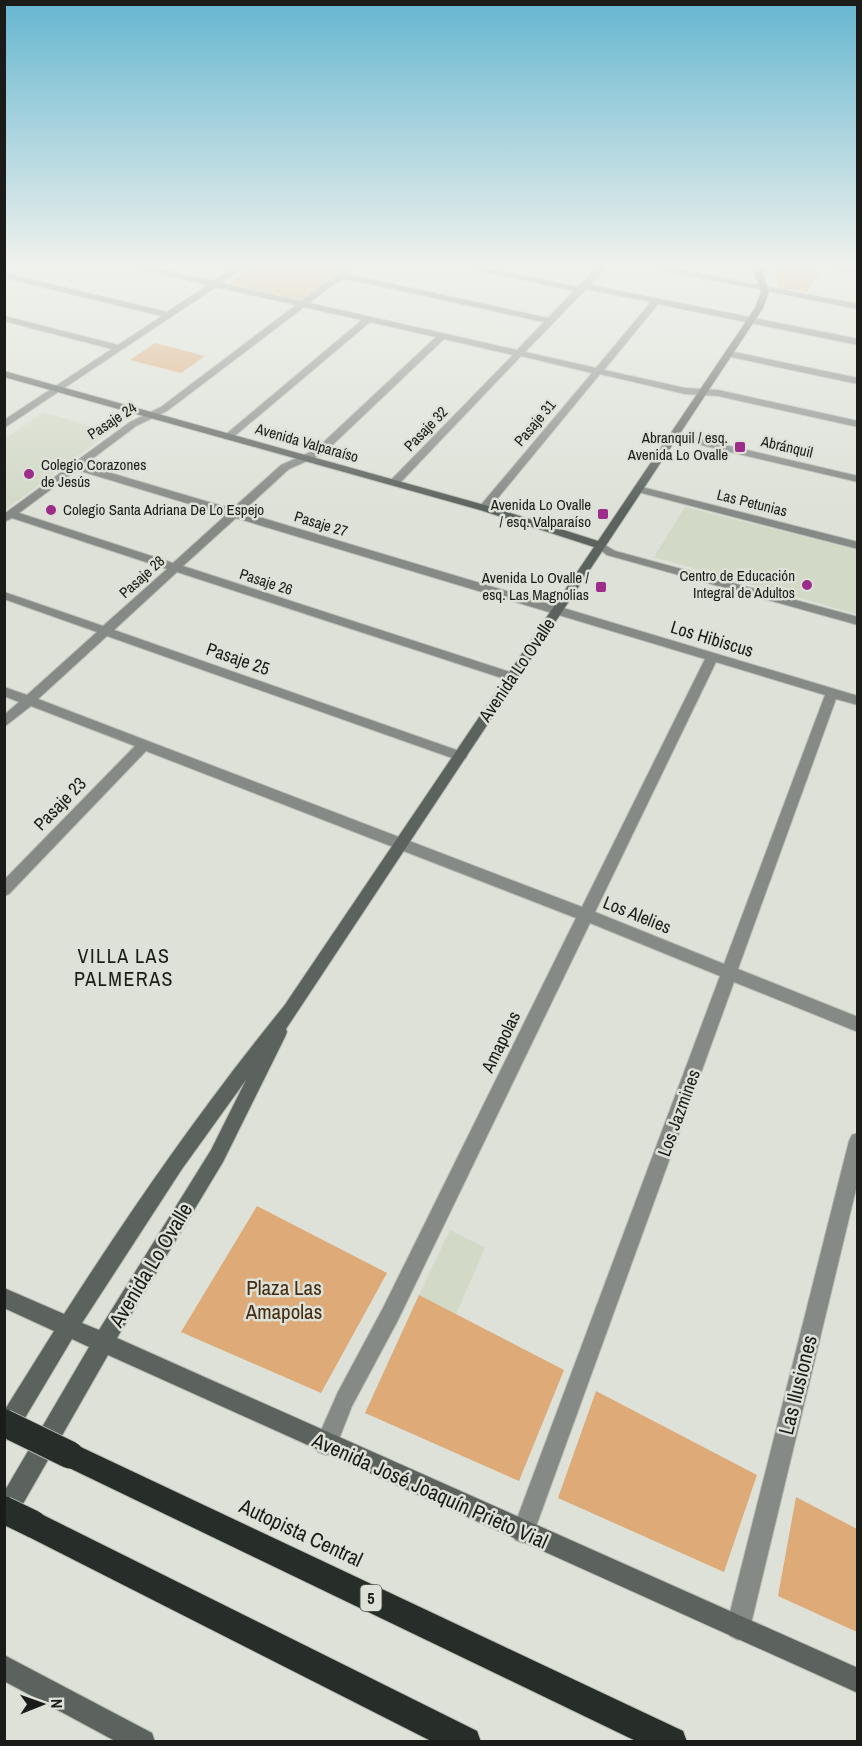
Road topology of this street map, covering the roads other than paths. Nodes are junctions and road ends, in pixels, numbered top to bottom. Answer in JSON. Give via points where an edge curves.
{"nodes":[{"id":1,"x":114,"y":346,"type":"edge"},
{"id":2,"x":246,"y":346,"type":"edge"},
{"id":3,"x":337,"y":346,"type":"edge"},
{"id":4,"x":431,"y":346,"type":"edge"},
{"id":5,"x":489,"y":346,"type":"edge"},
{"id":6,"x":526,"y":346,"type":"edge"},
{"id":7,"x":618,"y":346,"type":"edge"},
{"id":8,"x":734,"y":346,"type":"edge"},
{"id":9,"x":120,"y":348,"type":"joint"},
{"id":10,"x":519,"y":353,"type":"junction"},
{"id":11,"x":729,"y":354,"type":"junction"},
{"id":12,"x":598,"y":371,"type":"junction"},
{"id":13,"x":4,"y":374,"type":"edge"},
{"id":14,"x":858,"y":381,"type":"edge"},
{"id":15,"x":58,"y":389,"type":"junction"},
{"id":16,"x":703,"y":392,"type":"junction"},
{"id":17,"x":152,"y":415,"type":"junction"},
{"id":18,"x":858,"y":424,"type":"edge"},
{"id":19,"x":4,"y":425,"type":"edge"},
{"id":20,"x":674,"y":436,"type":"junction"},
{"id":21,"x":228,"y":437,"type":"junction"},
{"id":22,"x":304,"y":458,"type":"junction"},
{"id":23,"x":76,"y":466,"type":"junction"},
{"id":24,"x":858,"y":479,"type":"edge"},
{"id":25,"x":394,"y":483,"type":"junction"},
{"id":26,"x":638,"y":489,"type":"junction"},
{"id":27,"x":484,"y":508,"type":"junction"},
{"id":28,"x":234,"y":513,"type":"junction"},
{"id":29,"x":7,"y":517,"type":"edge"},
{"id":30,"x":600,"y":545,"type":"junction"},
{"id":31,"x":858,"y":546,"type":"edge"},
{"id":32,"x":175,"y":568,"type":"junction"},
{"id":33,"x":4,"y":596,"type":"edge"},
{"id":34,"x":557,"y":611,"type":"junction"},
{"id":35,"x":858,"y":621,"type":"edge"},
{"id":36,"x":105,"y":631,"type":"junction"},
{"id":37,"x":712,"y":657,"type":"junction"},
{"id":38,"x":513,"y":677,"type":"junction"},
{"id":39,"x":4,"y":691,"type":"edge"},
{"id":40,"x":832,"y":693,"type":"junction"},
{"id":41,"x":30,"y":700,"type":"junction"},
{"id":42,"x":858,"y":701,"type":"edge"},
{"id":43,"x":4,"y":723,"type":"edge"},
{"id":44,"x":144,"y":745,"type":"junction"},
{"id":45,"x":460,"y":756,"type":"junction"},
{"id":46,"x":400,"y":845,"type":"junction"},
{"id":47,"x":4,"y":890,"type":"edge"},
{"id":48,"x":586,"y":915,"type":"junction"},
{"id":49,"x":730,"y":974,"type":"junction"},
{"id":50,"x":290,"y":1011,"type":"junction"},
{"id":51,"x":858,"y":1025,"type":"edge"},
{"id":52,"x":858,"y":1142,"type":"edge"},
{"id":53,"x":4,"y":1298,"type":"edge"},
{"id":54,"x":67,"y":1327,"type":"junction"},
{"id":55,"x":103,"y":1343,"type":"junction"},
{"id":56,"x":4,"y":1423,"type":"edge"},
{"id":57,"x":4,"y":1431,"type":"edge"},
{"id":58,"x":326,"y":1444,"type":"junction"},
{"id":59,"x":4,"y":1510,"type":"edge"},
{"id":60,"x":4,"y":1515,"type":"edge"},
{"id":61,"x":523,"y":1532,"type":"junction"},
{"id":62,"x":738,"y":1628,"type":"junction"},
{"id":63,"x":4,"y":1667,"type":"edge"},
{"id":64,"x":858,"y":1681,"type":"edge"},
{"id":65,"x":143,"y":1742,"type":"edge"},
{"id":66,"x":466,"y":1742,"type":"edge"},
{"id":67,"x":672,"y":1742,"type":"edge"}],
"edges":[{"from":1,"to":9,"type":"street"},
{"from":2,"to":17,"type":"street","name":"Pasaje 24"},
{"from":3,"to":21,"type":"street"},
{"from":4,"to":22,"type":"street","name":"Pasaje 28","via":[[319,452]]},
{"from":5,"to":10,"type":"street"},
{"from":6,"to":10,"type":"street","name":"Pasaje 32"},
{"from":7,"to":12,"type":"street","name":"Pasaje 31"},
{"from":8,"to":11,"type":"main road","name":"Avenida Lo Ovalle"},
{"from":9,"to":15,"type":"street"},
{"from":10,"to":12,"type":"street"},
{"from":10,"to":25,"type":"street","name":"Pasaje 32"},
{"from":11,"to":14,"type":"street"},
{"from":11,"to":16,"type":"main road","name":"Avenida Lo Ovalle"},
{"from":12,"to":16,"type":"street"},
{"from":12,"to":27,"type":"street","name":"Pasaje 31"},
{"from":13,"to":15,"type":"main road","name":"Avenida Valparaíso"},
{"from":15,"to":17,"type":"main road","name":"Avenida Valparaíso"},
{"from":15,"to":19,"type":"street"},
{"from":16,"to":18,"type":"street"},
{"from":16,"to":20,"type":"main road","name":"Avenida Lo Ovalle"},
{"from":17,"to":21,"type":"main road","name":"Avenida Valparaíso"},
{"from":17,"to":23,"type":"street","name":"Pasaje 24","via":[[133,424]]},
{"from":20,"to":24,"type":"street","name":"Abránquil"},
{"from":20,"to":26,"type":"main road","name":"Avenida Lo Ovalle"},
{"from":21,"to":22,"type":"main road","name":"Avenida Valparaíso"},
{"from":22,"to":25,"type":"main road","name":"Avenida Valparaíso"},
{"from":22,"to":28,"type":"street","name":"Pasaje 28","via":[[285,467]]},
{"from":23,"to":28,"type":"street","name":"Pasaje 27"},
{"from":23,"to":29,"type":"street","name":"Pasaje 24"},
{"from":25,"to":27,"type":"main road","name":"Avenida Valparaíso"},
{"from":26,"to":30,"type":"main road","name":"Avenida Lo Ovalle"},
{"from":26,"to":31,"type":"street","name":"Las Petunias"},
{"from":27,"to":30,"type":"main road","name":"Avenida Valparaíso"},
{"from":28,"to":32,"type":"street","name":"Pasaje 28"},
{"from":28,"to":34,"type":"street","name":"Pasaje 27"},
{"from":29,"to":32,"type":"street","name":"Pasaje 26"},
{"from":30,"to":34,"type":"main road","name":"Avenida Lo Ovalle"},
{"from":30,"to":35,"type":"street","via":[[611,553]]},
{"from":32,"to":36,"type":"street","name":"Pasaje 28"},
{"from":32,"to":38,"type":"street","name":"Pasaje 26"},
{"from":33,"to":36,"type":"street","name":"Pasaje 25"},
{"from":34,"to":37,"type":"street","name":"Los Hibiscus"},
{"from":34,"to":38,"type":"main road","name":"Avenida Lo Ovalle"},
{"from":36,"to":41,"type":"street","name":"Pasaje 28"},
{"from":36,"to":45,"type":"street","name":"Pasaje 25"},
{"from":37,"to":40,"type":"street","name":"Los Hibiscus"},
{"from":37,"to":48,"type":"street","name":"Amapolas"},
{"from":38,"to":45,"type":"main road","name":"Avenida Lo Ovalle"},
{"from":39,"to":41,"type":"street"},
{"from":40,"to":42,"type":"street","name":"Los Hibiscus"},
{"from":40,"to":49,"type":"street","name":"Los Jazmines"},
{"from":41,"to":43,"type":"street","name":"Pasaje 28"},
{"from":41,"to":44,"type":"street"},
{"from":44,"to":46,"type":"street"},
{"from":44,"to":47,"type":"street","name":"Pasaje 23"},
{"from":45,"to":46,"type":"main road","name":"Avenida Lo Ovalle"},
{"from":46,"to":48,"type":"street","name":"Los Alelies"},
{"from":46,"to":50,"type":"main road","name":"Avenida Lo Ovalle"},
{"from":48,"to":49,"type":"street","name":"Los Alelies"},
{"from":48,"to":58,"type":"street","name":"Amapolas"},
{"from":49,"to":51,"type":"street","name":"Los Alelies"},
{"from":49,"to":61,"type":"street","name":"Los Jazmines"},
{"from":50,"to":54,"type":"main road","name":"Avenida Lo Ovalle","via":[[224,1092]]},
{"from":50,"to":55,"type":"main road","name":"Avenida Lo Ovalle","via":[[217,1156]]},
{"from":52,"to":62,"type":"street","name":"Las Ilusiones"},
{"from":53,"to":54,"type":"main road","name":"Avenida José Joaquín Prieto Vial"},
{"from":54,"to":55,"type":"main road","name":"Avenida José Joaquín Prieto Vial"},
{"from":54,"to":57,"type":"main road","name":"Avenida Lo Ovalle"},
{"from":55,"to":58,"type":"main road","name":"Avenida José Joaquín Prieto Vial"},
{"from":55,"to":60,"type":"main road","name":"Avenida Lo Ovalle"},
{"from":56,"to":67,"type":"highway","name":"Autopista Central","number":"5","bridge":true},
{"from":58,"to":61,"type":"main road","name":"Avenida José Joaquín Prieto Vial"},
{"from":59,"to":66,"type":"highway","bridge":true},
{"from":61,"to":62,"type":"main road","name":"Avenida José Joaquín Prieto Vial"},
{"from":62,"to":64,"type":"main road","name":"Avenida José Joaquín Prieto Vial"},
{"from":63,"to":65,"type":"main road"}]}
